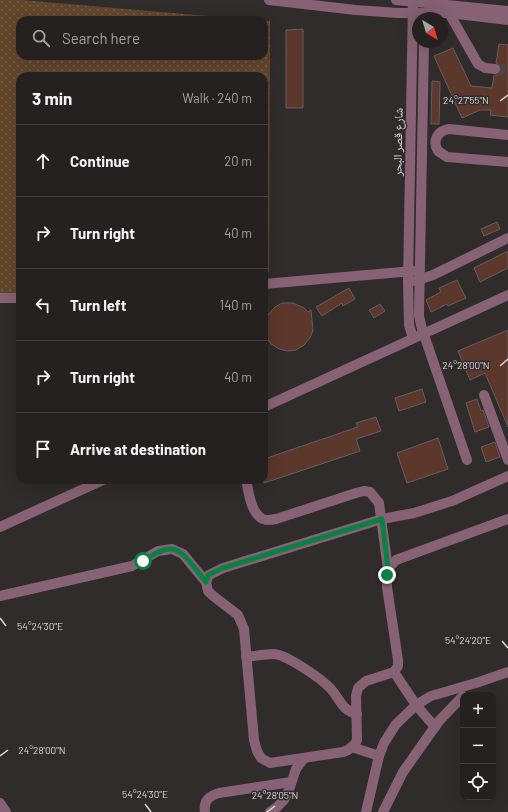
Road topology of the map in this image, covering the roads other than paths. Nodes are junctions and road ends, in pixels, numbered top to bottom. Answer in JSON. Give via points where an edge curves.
{"nodes":[{"id":1,"x":269,"y":0,"type":"edge"},
{"id":2,"x":396,"y":0,"type":"edge"},
{"id":3,"x":419,"y":1,"type":"edge"},
{"id":4,"x":508,"y":10,"type":"edge"},
{"id":5,"x":414,"y":12,"type":"edge"},
{"id":6,"x":423,"y":12,"type":"edge"},
{"id":7,"x":412,"y":13,"type":"edge"},
{"id":8,"x":450,"y":14,"type":"joint"},
{"id":9,"x":508,"y":20,"type":"edge"},
{"id":10,"x":413,"y":48,"type":"edge"},
{"id":11,"x":424,"y":48,"type":"edge"},
{"id":12,"x":495,"y":69,"type":"tunnel mouth"},
{"id":13,"x":412,"y":100,"type":"junction"},
{"id":14,"x":422,"y":100,"type":"junction"},
{"id":15,"x":508,"y":135,"type":"edge"},
{"id":16,"x":508,"y":162,"type":"edge"},
{"id":17,"x":508,"y":238,"type":"edge"},
{"id":18,"x":420,"y":275,"type":"junction"},
{"id":19,"x":408,"y":277,"type":"junction"},
{"id":20,"x":268,"y":284,"type":"edge"},
{"id":21,"x":508,"y":295,"type":"edge"},
{"id":22,"x":0,"y":298,"type":"edge"},
{"id":23,"x":16,"y":298,"type":"edge"},
{"id":24,"x":424,"y":333,"type":"junction"},
{"id":25,"x":413,"y":338,"type":"junction"},
{"id":26,"x":484,"y":394,"type":"dead end"},
{"id":27,"x":268,"y":404,"type":"edge"},
{"id":28,"x":467,"y":460,"type":"dead end"},
{"id":29,"x":508,"y":460,"type":"edge"},
{"id":30,"x":508,"y":476,"type":"edge"},
{"id":31,"x":94,"y":484,"type":"edge"},
{"id":32,"x":247,"y":484,"type":"edge"},
{"id":33,"x":382,"y":519,"type":"junction"},
{"id":34,"x":508,"y":520,"type":"edge"},
{"id":35,"x":0,"y":527,"type":"edge"},
{"id":36,"x":388,"y":569,"type":"junction"},
{"id":37,"x":206,"y":582,"type":"junction"},
{"id":38,"x":0,"y":596,"type":"edge"},
{"id":39,"x":246,"y":657,"type":"junction"},
{"id":40,"x":394,"y":672,"type":"junction"},
{"id":41,"x":508,"y":672,"type":"edge"},
{"id":42,"x":476,"y":683,"type":"junction"},
{"id":43,"x":468,"y":692,"type":"edge"},
{"id":44,"x":460,"y":700,"type":"edge"},
{"id":45,"x":416,"y":705,"type":"junction"},
{"id":46,"x":357,"y":714,"type":"junction"},
{"id":47,"x":435,"y":727,"type":"junction"},
{"id":48,"x":352,"y":747,"type":"junction"},
{"id":49,"x":379,"y":756,"type":"junction"},
{"id":50,"x":304,"y":758,"type":"junction"},
{"id":51,"x":291,"y":782,"type":"junction"},
{"id":52,"x":0,"y":803,"type":"edge"},
{"id":53,"x":6,"y":812,"type":"edge"},
{"id":54,"x":205,"y":812,"type":"edge"},
{"id":55,"x":270,"y":812,"type":"edge"},
{"id":56,"x":366,"y":812,"type":"edge"},
{"id":57,"x":383,"y":812,"type":"edge"}],
"edges":[{"from":1,"to":7,"type":"street","via":[[356,10]]},
{"from":2,"to":3,"type":"street"},
{"from":3,"to":4,"type":"street"},
{"from":3,"to":5,"type":"street","name":"شارع قصر البحر"},
{"from":3,"to":6,"type":"street"},
{"from":8,"to":9,"type":"street"},
{"from":8,"to":12,"type":"street","via":[[478,64]]},
{"from":10,"to":13,"type":"street","name":"شارع قصر البحر"},
{"from":11,"to":14,"type":"street","name":"شارع قصر البحر"},
{"from":13,"to":14,"type":"street"},
{"from":13,"to":19,"type":"street","name":"شارع قصر البحر"},
{"from":14,"to":18,"type":"street","name":"شارع قصر البحر"},
{"from":15,"to":16,"type":"street","via":[[449,129],[441,132],[435,141],[438,151],[447,157]]},
{"from":17,"to":18,"type":"street","via":[[433,275]]},
{"from":18,"to":19,"type":"street"},
{"from":18,"to":24,"type":"street","name":"شارع قصر البحر","via":[[419,312]]},
{"from":19,"to":20,"type":"street"},
{"from":19,"to":25,"type":"street","name":"شارع قصر البحر","via":[[409,325]]},
{"from":21,"to":24,"type":"street"},
{"from":22,"to":23,"type":"street"},
{"from":24,"to":25,"type":"street"},
{"from":24,"to":28,"type":"street","name":"شارع قصر البحر"},
{"from":25,"to":27,"type":"street"},
{"from":26,"to":29,"type":"street"},
{"from":30,"to":33,"type":"street","via":[[452,501],[414,513]]},
{"from":31,"to":35,"type":"street"},
{"from":32,"to":33,"type":"street","via":[[255,511],[261,518],[268,520],[364,491],[373,494],[379,503]]},
{"from":33,"to":36,"type":"street"},
{"from":33,"to":37,"type":"street","via":[[223,568],[208,575]]},
{"from":34,"to":36,"type":"street","via":[[396,560]]},
{"from":36,"to":40,"type":"street","via":[[387,587],[398,660]]},
{"from":37,"to":38,"type":"street","via":[[182,554],[172,549],[158,551],[132,566]]},
{"from":37,"to":39,"type":"street","via":[[212,595],[238,615],[244,629]]},
{"from":39,"to":46,"type":"street","via":[[275,654],[290,660],[326,685],[343,707]]},
{"from":39,"to":50,"type":"street","via":[[254,740],[261,758],[270,763]]},
{"from":40,"to":45,"type":"street"},
{"from":40,"to":46,"type":"street","via":[[366,681],[358,688]]},
{"from":41,"to":42,"type":"street"},
{"from":42,"to":43,"type":"street"},
{"from":42,"to":45,"type":"street","via":[[431,696]]},
{"from":44,"to":47,"type":"street"},
{"from":45,"to":47,"type":"street"},
{"from":45,"to":49,"type":"street","via":[[396,724]]},
{"from":46,"to":48,"type":"street","via":[[357,740]]},
{"from":47,"to":57,"type":"street","via":[[403,772]]},
{"from":48,"to":49,"type":"street"},
{"from":48,"to":50,"type":"street","via":[[343,752]]},
{"from":49,"to":56,"type":"street"},
{"from":50,"to":51,"type":"street"},
{"from":51,"to":54,"type":"street","via":[[210,796],[206,801]]},
{"from":51,"to":55,"type":"street","via":[[284,800]]},
{"from":52,"to":53,"type":"street"}]}
